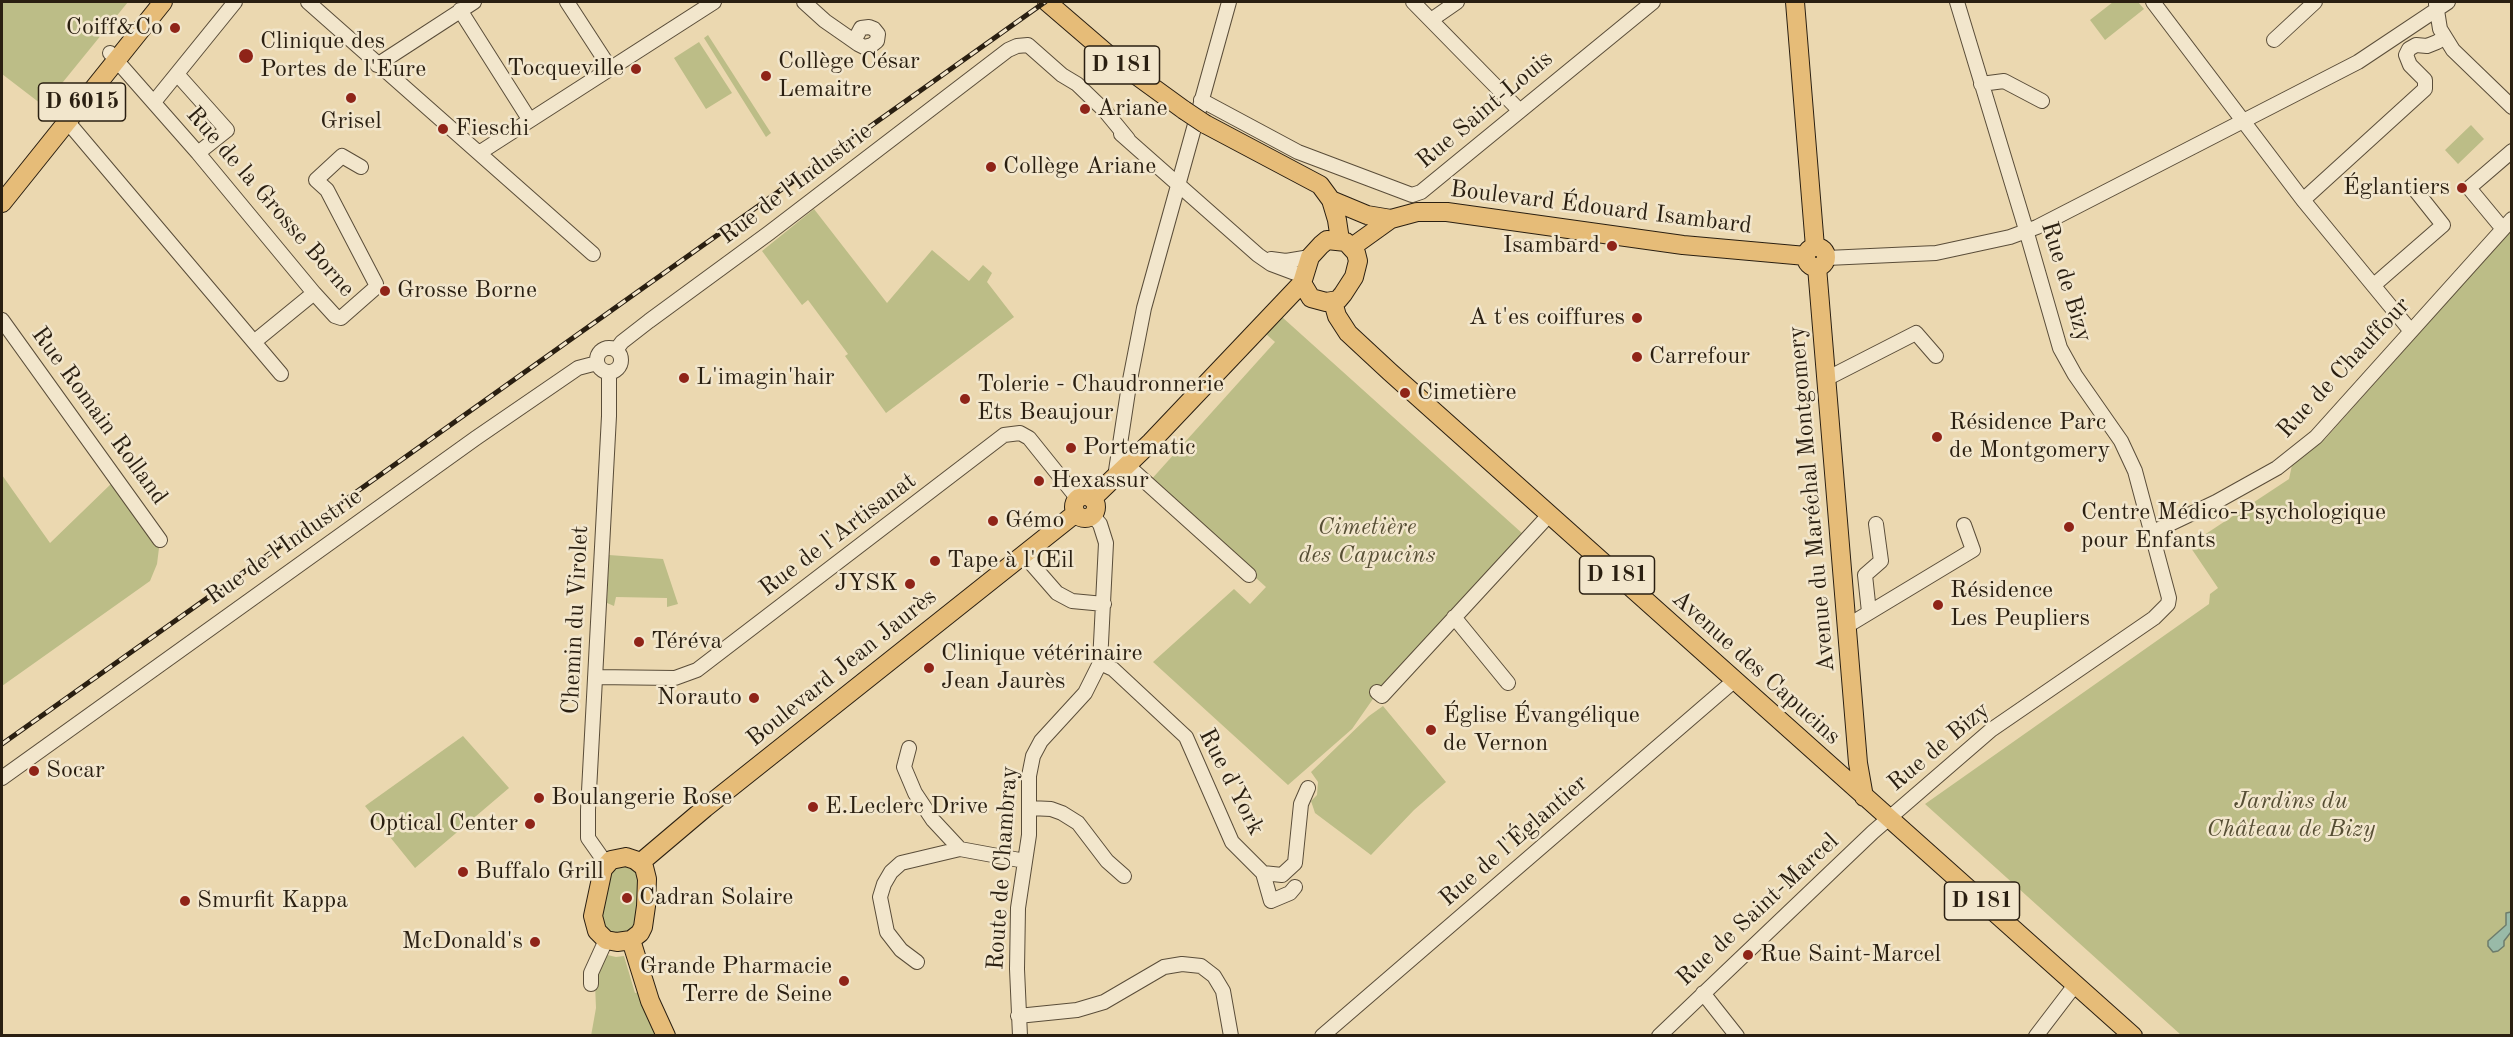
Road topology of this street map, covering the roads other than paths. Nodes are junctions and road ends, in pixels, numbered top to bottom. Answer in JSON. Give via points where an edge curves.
{"nodes":[{"id":1,"x":152,"y":2,"type":"edge"},
{"id":2,"x":163,"y":2,"type":"edge"},
{"id":3,"x":235,"y":2,"type":"edge"},
{"id":4,"x":308,"y":2,"type":"edge"},
{"id":5,"x":474,"y":2,"type":"edge"},
{"id":6,"x":567,"y":2,"type":"edge"},
{"id":7,"x":714,"y":2,"type":"edge"},
{"id":8,"x":804,"y":2,"type":"edge"},
{"id":9,"x":1047,"y":2,"type":"edge"},
{"id":10,"x":1229,"y":2,"type":"edge"},
{"id":11,"x":1413,"y":2,"type":"edge"},
{"id":12,"x":1457,"y":2,"type":"edge"},
{"id":13,"x":1653,"y":2,"type":"edge"},
{"id":14,"x":1795,"y":2,"type":"edge"},
{"id":15,"x":1959,"y":2,"type":"edge"},
{"id":16,"x":2153,"y":2,"type":"edge"},
{"id":17,"x":2315,"y":2,"type":"edge"},
{"id":18,"x":2440,"y":4,"type":"edge"},
{"id":19,"x":2300,"y":6,"type":"edge"},
{"id":20,"x":460,"y":10,"type":"junction"},
{"id":21,"x":1431,"y":20,"type":"junction"},
{"id":22,"x":2445,"y":37,"type":"junction"},
{"id":23,"x":2274,"y":40,"type":"dead end"},
{"id":24,"x":854,"y":41,"type":"dead end"},
{"id":25,"x":113,"y":56,"type":"junction"},
{"id":26,"x":377,"y":65,"type":"junction"},
{"id":27,"x":610,"y":68,"type":"junction"},
{"id":28,"x":177,"y":74,"type":"junction"},
{"id":29,"x":1981,"y":84,"type":"junction"},
{"id":30,"x":1201,"y":100,"type":"junction"},
{"id":31,"x":2042,"y":101,"type":"dead end"},
{"id":32,"x":154,"y":102,"type":"junction"},
{"id":33,"x":2511,"y":107,"type":"edge"},
{"id":34,"x":1519,"y":110,"type":"junction"},
{"id":35,"x":65,"y":117,"type":"junction"},
{"id":36,"x":529,"y":119,"type":"junction"},
{"id":37,"x":2242,"y":121,"type":"junction"},
{"id":38,"x":2511,"y":151,"type":"edge"},
{"id":39,"x":198,"y":153,"type":"junction"},
{"id":40,"x":479,"y":153,"type":"junction"},
{"id":41,"x":361,"y":167,"type":"dead end"},
{"id":42,"x":1306,"y":176,"type":"junction"},
{"id":43,"x":1178,"y":184,"type":"junction"},
{"id":44,"x":2,"y":188,"type":"edge"},
{"id":45,"x":2415,"y":191,"type":"dead end"},
{"id":46,"x":1330,"y":200,"type":"junction"},
{"id":47,"x":2303,"y":200,"type":"junction"},
{"id":48,"x":2,"y":203,"type":"edge"},
{"id":49,"x":1391,"y":219,"type":"junction"},
{"id":50,"x":2507,"y":224,"type":"edge"},
{"id":51,"x":2026,"y":231,"type":"junction"},
{"id":52,"x":1346,"y":244,"type":"junction"},
{"id":53,"x":1315,"y":251,"type":"junction"},
{"id":54,"x":593,"y":254,"type":"dead end"},
{"id":55,"x":1258,"y":255,"type":"junction"},
{"id":56,"x":1816,"y":257,"type":"junction"},
{"id":57,"x":2374,"y":285,"type":"junction"},
{"id":58,"x":1305,"y":286,"type":"junction"},
{"id":59,"x":314,"y":293,"type":"junction"},
{"id":60,"x":1333,"y":302,"type":"junction"},
{"id":61,"x":2,"y":320,"type":"edge"},
{"id":62,"x":2410,"y":330,"type":"junction"},
{"id":63,"x":254,"y":342,"type":"junction"},
{"id":64,"x":616,"y":350,"type":"junction"},
{"id":65,"x":1936,"y":356,"type":"dead end"},
{"id":66,"x":597,"y":363,"type":"junction"},
{"id":67,"x":609,"y":372,"type":"junction"},
{"id":68,"x":281,"y":374,"type":"dead end"},
{"id":69,"x":1826,"y":379,"type":"junction"},
{"id":70,"x":1124,"y":458,"type":"junction"},
{"id":71,"x":1084,"y":506,"type":"junction"},
{"id":72,"x":1549,"y":515,"type":"junction"},
{"id":73,"x":1876,"y":524,"type":"dead end"},
{"id":74,"x":1964,"y":525,"type":"dead end"},
{"id":75,"x":2152,"y":532,"type":"junction"},
{"id":76,"x":160,"y":540,"type":"dead end"},
{"id":77,"x":1023,"y":554,"type":"junction"},
{"id":78,"x":1249,"y":574,"type":"dead end"},
{"id":79,"x":1104,"y":604,"type":"junction"},
{"id":80,"x":1869,"y":612,"type":"junction"},
{"id":81,"x":1454,"y":617,"type":"junction"},
{"id":82,"x":1847,"y":626,"type":"junction"},
{"id":83,"x":1101,"y":658,"type":"junction"},
{"id":84,"x":595,"y":677,"type":"junction"},
{"id":85,"x":1735,"y":680,"type":"junction"},
{"id":86,"x":1508,"y":683,"type":"dead end"},
{"id":87,"x":1377,"y":692,"type":"dead end"},
{"id":88,"x":909,"y":748,"type":"dead end"},
{"id":89,"x":1858,"y":763,"type":"junction"},
{"id":90,"x":2,"y":778,"type":"edge"},
{"id":91,"x":1843,"y":779,"type":"junction"},
{"id":92,"x":1308,"y":788,"type":"dead end"},
{"id":93,"x":1864,"y":797,"type":"junction"},
{"id":94,"x":1030,"y":808,"type":"junction"},
{"id":95,"x":1888,"y":818,"type":"junction"},
{"id":96,"x":960,"y":849,"type":"junction"},
{"id":97,"x":1025,"y":861,"type":"junction"},
{"id":98,"x":640,"y":863,"type":"junction"},
{"id":99,"x":606,"y":865,"type":"junction"},
{"id":100,"x":1263,"y":873,"type":"junction"},
{"id":101,"x":1124,"y":876,"type":"dead end"},
{"id":102,"x":1295,"y":887,"type":"dead end"},
{"id":103,"x":606,"y":940,"type":"junction"},
{"id":104,"x":631,"y":940,"type":"junction"},
{"id":105,"x":917,"y":962,"type":"dead end"},
{"id":106,"x":591,"y":984,"type":"dead end"},
{"id":107,"x":2076,"y":985,"type":"junction"},
{"id":108,"x":1703,"y":993,"type":"junction"},
{"id":109,"x":1018,"y":1016,"type":"junction"},
{"id":110,"x":666,"y":1035,"type":"edge"},
{"id":111,"x":1020,"y":1035,"type":"edge"},
{"id":112,"x":1231,"y":1035,"type":"edge"},
{"id":113,"x":1322,"y":1035,"type":"edge"},
{"id":114,"x":1659,"y":1035,"type":"edge"},
{"id":115,"x":1737,"y":1035,"type":"edge"},
{"id":116,"x":2036,"y":1035,"type":"edge"},
{"id":117,"x":2133,"y":1035,"type":"edge"}],
"edges":[{"from":1,"to":25,"type":"main road","number":"D 6015"},
{"from":2,"to":25,"type":"main road","number":"D 6015"},
{"from":3,"to":28,"type":"street"},
{"from":4,"to":26,"type":"street"},
{"from":5,"to":20,"type":"street"},
{"from":6,"to":27,"type":"street"},
{"from":7,"to":27,"type":"street"},
{"from":8,"to":24,"type":"street"},
{"from":9,"to":42,"type":"main road","number":"D 181","bridge":true,"via":[[1111,57],[1184,110]]},
{"from":10,"to":30,"type":"street"},
{"from":11,"to":21,"type":"street"},
{"from":12,"to":21,"type":"street"},
{"from":13,"to":34,"type":"street","name":"Rue Saint-Louis"},
{"from":14,"to":56,"type":"main road","name":"Avenue du Maréchal Montgomery"},
{"from":15,"to":29,"type":"street","name":"Rue de Bizy"},
{"from":16,"to":37,"type":"street"},
{"from":17,"to":19,"type":"street"},
{"from":18,"to":22,"type":"street","via":[[2440,29]]},
{"from":18,"to":37,"type":"street","via":[[2358,62]]},
{"from":19,"to":23,"type":"street"},
{"from":20,"to":26,"type":"street"},
{"from":20,"to":36,"type":"street"},
{"from":21,"to":34,"type":"street"},
{"from":22,"to":33,"type":"street","via":[[2453,50]]},
{"from":22,"to":47,"type":"street","via":[[2409,49],[2406,55],[2425,80],[2425,89]]},
{"from":25,"to":32,"type":"street","name":"Rue de la Grosse Borne"},
{"from":25,"to":35,"type":"main road","number":"D 6015"},
{"from":26,"to":40,"type":"street"},
{"from":27,"to":36,"type":"street"},
{"from":28,"to":32,"type":"street"},
{"from":28,"to":39,"type":"street","via":[[227,130]]},
{"from":29,"to":31,"type":"street","via":[[2004,81]]},
{"from":29,"to":51,"type":"street","name":"Rue de Bizy"},
{"from":30,"to":34,"type":"street","name":"Rue Saint-Louis","via":[[1298,152],[1412,195],[1421,192]]},
{"from":30,"to":43,"type":"street"},
{"from":32,"to":39,"type":"street","name":"Rue de la Grosse Borne"},
{"from":35,"to":44,"type":"main road","number":"D 6015"},
{"from":35,"to":48,"type":"main road","number":"D 6015"},
{"from":35,"to":63,"type":"street"},
{"from":36,"to":40,"type":"street"},
{"from":37,"to":47,"type":"street"},
{"from":37,"to":51,"type":"street"},
{"from":38,"to":50,"type":"street","via":[[2469,188]]},
{"from":39,"to":59,"type":"street","name":"Rue de la Grosse Borne"},
{"from":40,"to":54,"type":"street"},
{"from":41,"to":59,"type":"street","name":"Rue de la Grosse Borne","via":[[342,156],[316,180],[327,190],[376,284],[341,318]]},
{"from":42,"to":46,"type":"main road","number":"D 181","via":[[1320,185]]},
{"from":42,"to":53,"type":"main road","via":[[1326,211],[1328,225]]},
{"from":43,"to":55,"type":"street"},
{"from":43,"to":64,"type":"street","name":"Rue de l'Industrie","via":[[1128,139],[1077,84],[1016,51],[649,321]]},
{"from":43,"to":70,"type":"street","via":[[1144,308],[1129,385]]},
{"from":45,"to":57,"type":"street","via":[[2443,225]]},
{"from":46,"to":49,"type":"main road","name":"Boulevard Édouard Isambard","via":[[1367,215]]},
{"from":46,"to":52,"type":"main road","number":"D 181"},
{"from":47,"to":57,"type":"street"},
{"from":49,"to":52,"type":"main road","name":"Boulevard Édouard Isambard"},
{"from":49,"to":56,"type":"main road","name":"Boulevard Édouard Isambard","via":[[1417,212],[1447,212],[1683,245]]},
{"from":50,"to":62,"type":"street","name":"Rue de Chauffour"},
{"from":51,"to":56,"type":"street","via":[[1936,252]]},
{"from":51,"to":75,"type":"street","name":"Rue de Bizy","via":[[2060,348],[2121,441],[2135,471]]},
{"from":52,"to":53,"type":"main road","via":[[1327,240]]},
{"from":52,"to":60,"type":"main road","number":"D 181","via":[[1358,261],[1357,268],[1349,285]]},
{"from":53,"to":55,"type":"street","via":[[1286,261]]},
{"from":53,"to":58,"type":"main road"},
{"from":55,"to":58,"type":"street"},
{"from":56,"to":69,"type":"main road","name":"Avenue du Maréchal Montgomery"},
{"from":57,"to":62,"type":"street"},
{"from":58,"to":60,"type":"main road","via":[[1319,302]]},
{"from":58,"to":70,"type":"main road","name":"Boulevard Jean Jaurès","via":[[1281,304]]},
{"from":59,"to":63,"type":"street"},
{"from":60,"to":72,"type":"main road","name":"Avenue des Capucins","number":"D 181","via":[[1348,333]]},
{"from":61,"to":76,"type":"street","name":"Rue Romain Rolland"},
{"from":62,"to":75,"type":"street","name":"Rue de Chauffour","via":[[2316,438],[2277,468]]},
{"from":63,"to":68,"type":"street"},
{"from":64,"to":66,"type":"street","via":[[601,351]]},
{"from":64,"to":67,"type":"street","via":[[621,364]]},
{"from":65,"to":69,"type":"street","via":[[1916,333]]},
{"from":66,"to":67,"type":"street"},
{"from":66,"to":90,"type":"street","name":"Rue de l'Industrie","via":[[578,368],[476,438]]},
{"from":67,"to":84,"type":"street","name":"Chemin du Virolet"},
{"from":69,"to":82,"type":"main road","name":"Avenue du Maréchal Montgomery"},
{"from":70,"to":71,"type":"main road","name":"Boulevard Jean Jaurès","via":[[1115,479]]},
{"from":70,"to":78,"type":"street"},
{"from":71,"to":77,"type":"main road","name":"Boulevard Jean Jaurès"},
{"from":71,"to":79,"type":"street","name":"Route de Chambray","via":[[1100,524],[1106,543]]},
{"from":71,"to":84,"type":"street","name":"Rue de l'Artisanat","via":[[1029,438],[1020,433],[1004,435],[697,670],[675,678]]},
{"from":72,"to":81,"type":"street"},
{"from":72,"to":85,"type":"main road","name":"Avenue des Capucins","number":"D 181"},
{"from":73,"to":80,"type":"street","via":[[1881,561],[1865,575]]},
{"from":74,"to":80,"type":"street","via":[[1973,550]]},
{"from":75,"to":95,"type":"street","name":"Rue de Bizy","via":[[2169,598],[2165,609],[1991,730]]},
{"from":77,"to":79,"type":"street","via":[[1057,593],[1072,602]]},
{"from":77,"to":98,"type":"main road","name":"Boulevard Jean Jaurès"},
{"from":79,"to":83,"type":"street","name":"Route de Chambray"},
{"from":80,"to":82,"type":"street"},
{"from":81,"to":86,"type":"street"},
{"from":81,"to":87,"type":"street","via":[[1382,696]]},
{"from":82,"to":89,"type":"main road","name":"Avenue du Maréchal Montgomery"},
{"from":83,"to":94,"type":"street","name":"Route de Chambray","via":[[1085,693],[1041,741],[1033,756]]},
{"from":83,"to":100,"type":"street","name":"Rue d'York","via":[[1186,737],[1232,842]]},
{"from":84,"to":99,"type":"street","name":"Chemin du Virolet","via":[[588,838]]},
{"from":85,"to":91,"type":"main road","name":"Avenue des Capucins","number":"D 181"},
{"from":85,"to":113,"type":"street","name":"Rue de l'Églantier"},
{"from":88,"to":96,"type":"street","via":[[904,767],[915,793]]},
{"from":89,"to":91,"type":"main road"},
{"from":89,"to":93,"type":"main road","name":"Avenue du Maréchal Montgomery"},
{"from":91,"to":93,"type":"main road","name":"Avenue des Capucins","number":"D 181"},
{"from":92,"to":100,"type":"street","name":"Rue d'York","via":[[1301,804],[1294,863],[1282,875]]},
{"from":93,"to":95,"type":"main road","name":"Avenue des Capucins","number":"D 181"},
{"from":94,"to":97,"type":"street","name":"Route de Chambray"},
{"from":94,"to":101,"type":"street","via":[[1051,809],[1078,823],[1107,861]]},
{"from":95,"to":107,"type":"main road","name":"Avenue des Capucins","number":"D 181"},
{"from":95,"to":108,"type":"street","name":"Rue de Saint-Marcel"},
{"from":96,"to":97,"type":"street"},
{"from":96,"to":105,"type":"street","via":[[901,863],[884,884],[880,897],[887,932]]},
{"from":97,"to":109,"type":"street","name":"Route de Chambray","via":[[1018,908]]},
{"from":98,"to":99,"type":"main road","via":[[626,857]]},
{"from":98,"to":104,"type":"main road","via":[[647,879],[646,906],[643,927]]},
{"from":99,"to":103,"type":"main road","via":[[593,915],[597,931]]},
{"from":100,"to":102,"type":"street","via":[[1271,901]]},
{"from":103,"to":104,"type":"main road"},
{"from":103,"to":106,"type":"street","via":[[591,973]]},
{"from":104,"to":110,"type":"main road","via":[[650,1001]]},
{"from":107,"to":116,"type":"street"},
{"from":107,"to":117,"type":"main road","name":"Avenue des Capucins","number":"D 181"},
{"from":108,"to":114,"type":"street","name":"Rue de Saint-Marcel"},
{"from":108,"to":115,"type":"street"},
{"from":109,"to":111,"type":"street","name":"Route de Chambray"},
{"from":109,"to":112,"type":"street","via":[[1077,1010],[1104,1002],[1164,967],[1182,964],[1201,966],[1214,976],[1223,991]]}]}
